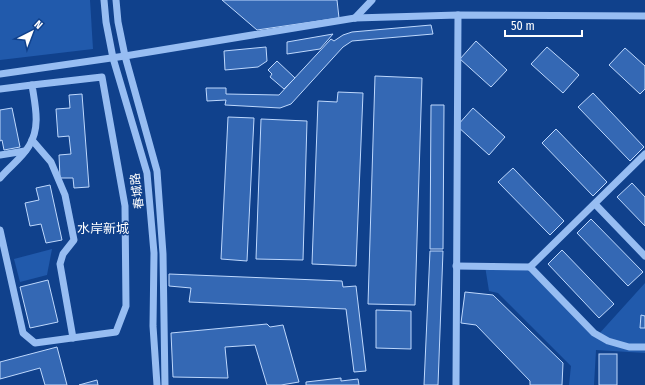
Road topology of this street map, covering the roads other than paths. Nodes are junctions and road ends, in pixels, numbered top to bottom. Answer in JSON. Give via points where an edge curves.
{"nodes":[{"id":1,"x":104,"y":0,"type":"edge"},
{"id":2,"x":116,"y":0,"type":"edge"},
{"id":3,"x":372,"y":0,"type":"edge"},
{"id":4,"x":458,"y":15,"type":"junction"},
{"id":5,"x":645,"y":16,"type":"edge"},
{"id":6,"x":355,"y":18,"type":"junction"},
{"id":7,"x":124,"y":56,"type":"junction"},
{"id":8,"x":113,"y":58,"type":"junction"},
{"id":9,"x":0,"y":74,"type":"edge"},
{"id":10,"x":32,"y":85,"type":"junction"},
{"id":11,"x":0,"y":89,"type":"edge"},
{"id":12,"x":32,"y":140,"type":"junction"},
{"id":13,"x":25,"y":151,"type":"junction"},
{"id":14,"x":645,"y":154,"type":"edge"},
{"id":15,"x":0,"y":155,"type":"edge"},
{"id":16,"x":0,"y":178,"type":"edge"},
{"id":17,"x":595,"y":204,"type":"junction"},
{"id":18,"x":0,"y":230,"type":"edge"},
{"id":19,"x":645,"y":256,"type":"edge"},
{"id":20,"x":456,"y":266,"type":"junction"},
{"id":21,"x":530,"y":267,"type":"junction"},
{"id":22,"x":73,"y":338,"type":"junction"},
{"id":23,"x":645,"y":347,"type":"edge"},
{"id":24,"x":157,"y":385,"type":"edge"},
{"id":25,"x":165,"y":385,"type":"edge"},
{"id":26,"x":456,"y":385,"type":"edge"}],
"edges":[{"from":1,"to":8,"type":"street","name":"春城路"},
{"from":2,"to":7,"type":"street","name":"春城路"},
{"from":3,"to":6,"type":"street"},
{"from":4,"to":5,"type":"street"},
{"from":4,"to":6,"type":"street"},
{"from":4,"to":20,"type":"street"},
{"from":6,"to":7,"type":"street"},
{"from":7,"to":8,"type":"street"},
{"from":7,"to":25,"type":"street","name":"春城路","via":[[157,171],[163,254]]},
{"from":8,"to":9,"type":"street"},
{"from":8,"to":24,"type":"street","name":"春城路","via":[[147,173],[154,253],[153,326]]},
{"from":10,"to":11,"type":"street"},
{"from":10,"to":12,"type":"street","via":[[37,112]]},
{"from":10,"to":22,"type":"street","via":[[102,77],[125,206],[126,306],[116,332]]},
{"from":12,"to":13,"type":"street"},
{"from":12,"to":22,"type":"street","via":[[51,162],[65,195],[74,240],[63,254],[60,264]]},
{"from":13,"to":15,"type":"street"},
{"from":13,"to":16,"type":"street"},
{"from":14,"to":17,"type":"street"},
{"from":17,"to":19,"type":"street"},
{"from":17,"to":21,"type":"street"},
{"from":18,"to":22,"type":"street","via":[[23,333],[35,343]]},
{"from":20,"to":21,"type":"street"},
{"from":20,"to":26,"type":"street"},
{"from":21,"to":23,"type":"street","via":[[594,333],[608,341],[630,347]]}]}
